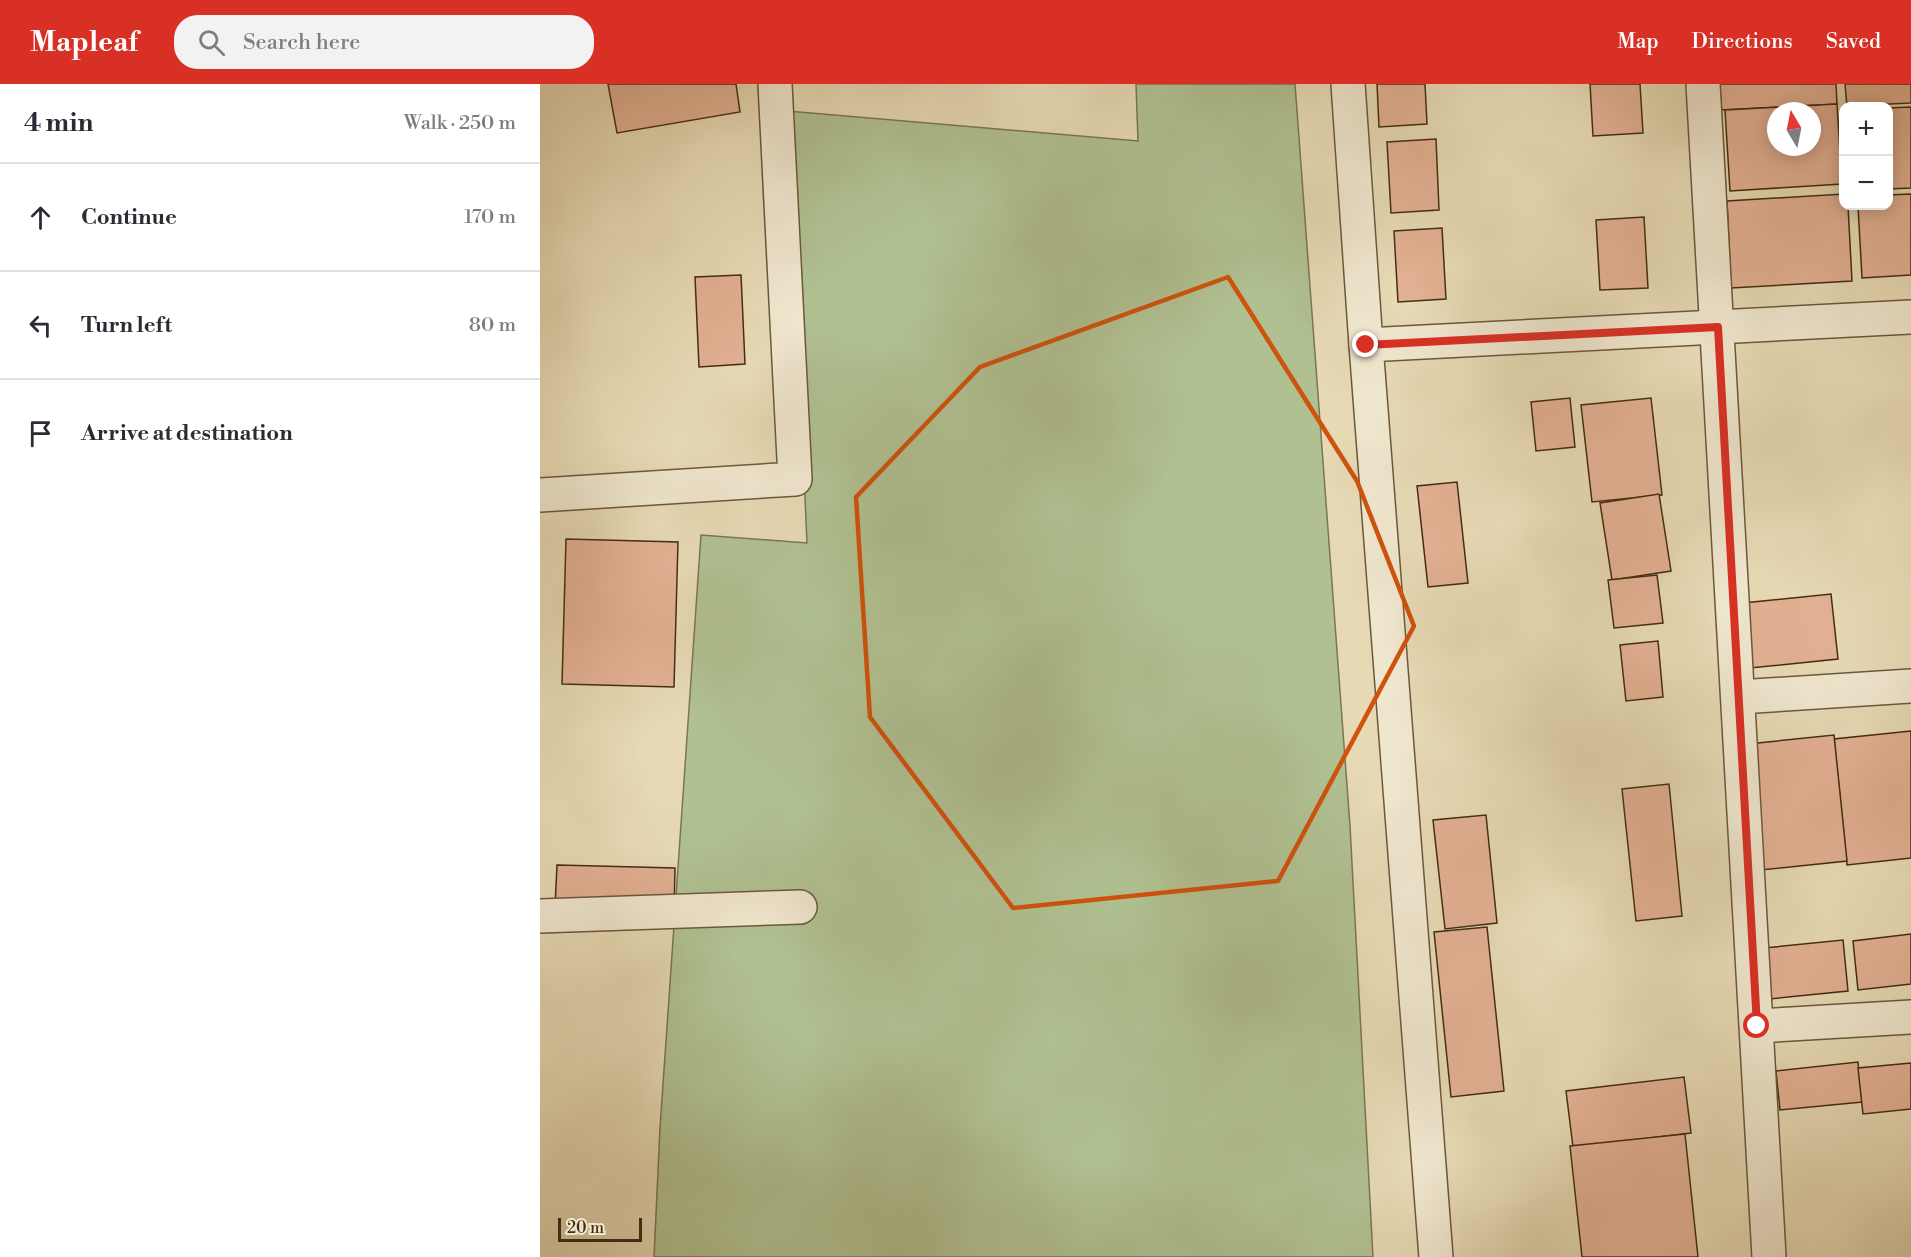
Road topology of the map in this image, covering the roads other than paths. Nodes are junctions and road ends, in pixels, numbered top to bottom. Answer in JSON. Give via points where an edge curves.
{"nodes":[{"id":1,"x":775,"y":84,"type":"edge"},
{"id":2,"x":1348,"y":84,"type":"edge"},
{"id":3,"x":1703,"y":84,"type":"edge"},
{"id":4,"x":1911,"y":317,"type":"edge"},
{"id":5,"x":1718,"y":327,"type":"junction"},
{"id":6,"x":1366,"y":345,"type":"junction"},
{"id":7,"x":540,"y":495,"type":"edge"},
{"id":8,"x":1911,"y":686,"type":"edge"},
{"id":9,"x":1739,"y":697,"type":"junction"},
{"id":10,"x":800,"y":907,"type":"dead end"},
{"id":11,"x":540,"y":916,"type":"edge"},
{"id":12,"x":1911,"y":1017,"type":"edge"},
{"id":13,"x":1757,"y":1026,"type":"junction"},
{"id":14,"x":1436,"y":1257,"type":"edge"},
{"id":15,"x":1769,"y":1257,"type":"edge"}],
"edges":[{"from":1,"to":7,"type":"street","via":[[795,479]]},
{"from":2,"to":6,"type":"street"},
{"from":3,"to":5,"type":"street"},
{"from":4,"to":5,"type":"street"},
{"from":5,"to":6,"type":"street"},
{"from":5,"to":9,"type":"street"},
{"from":6,"to":14,"type":"street"},
{"from":8,"to":9,"type":"street"},
{"from":9,"to":13,"type":"street"},
{"from":10,"to":11,"type":"street"},
{"from":12,"to":13,"type":"street"},
{"from":13,"to":15,"type":"street"}]}
